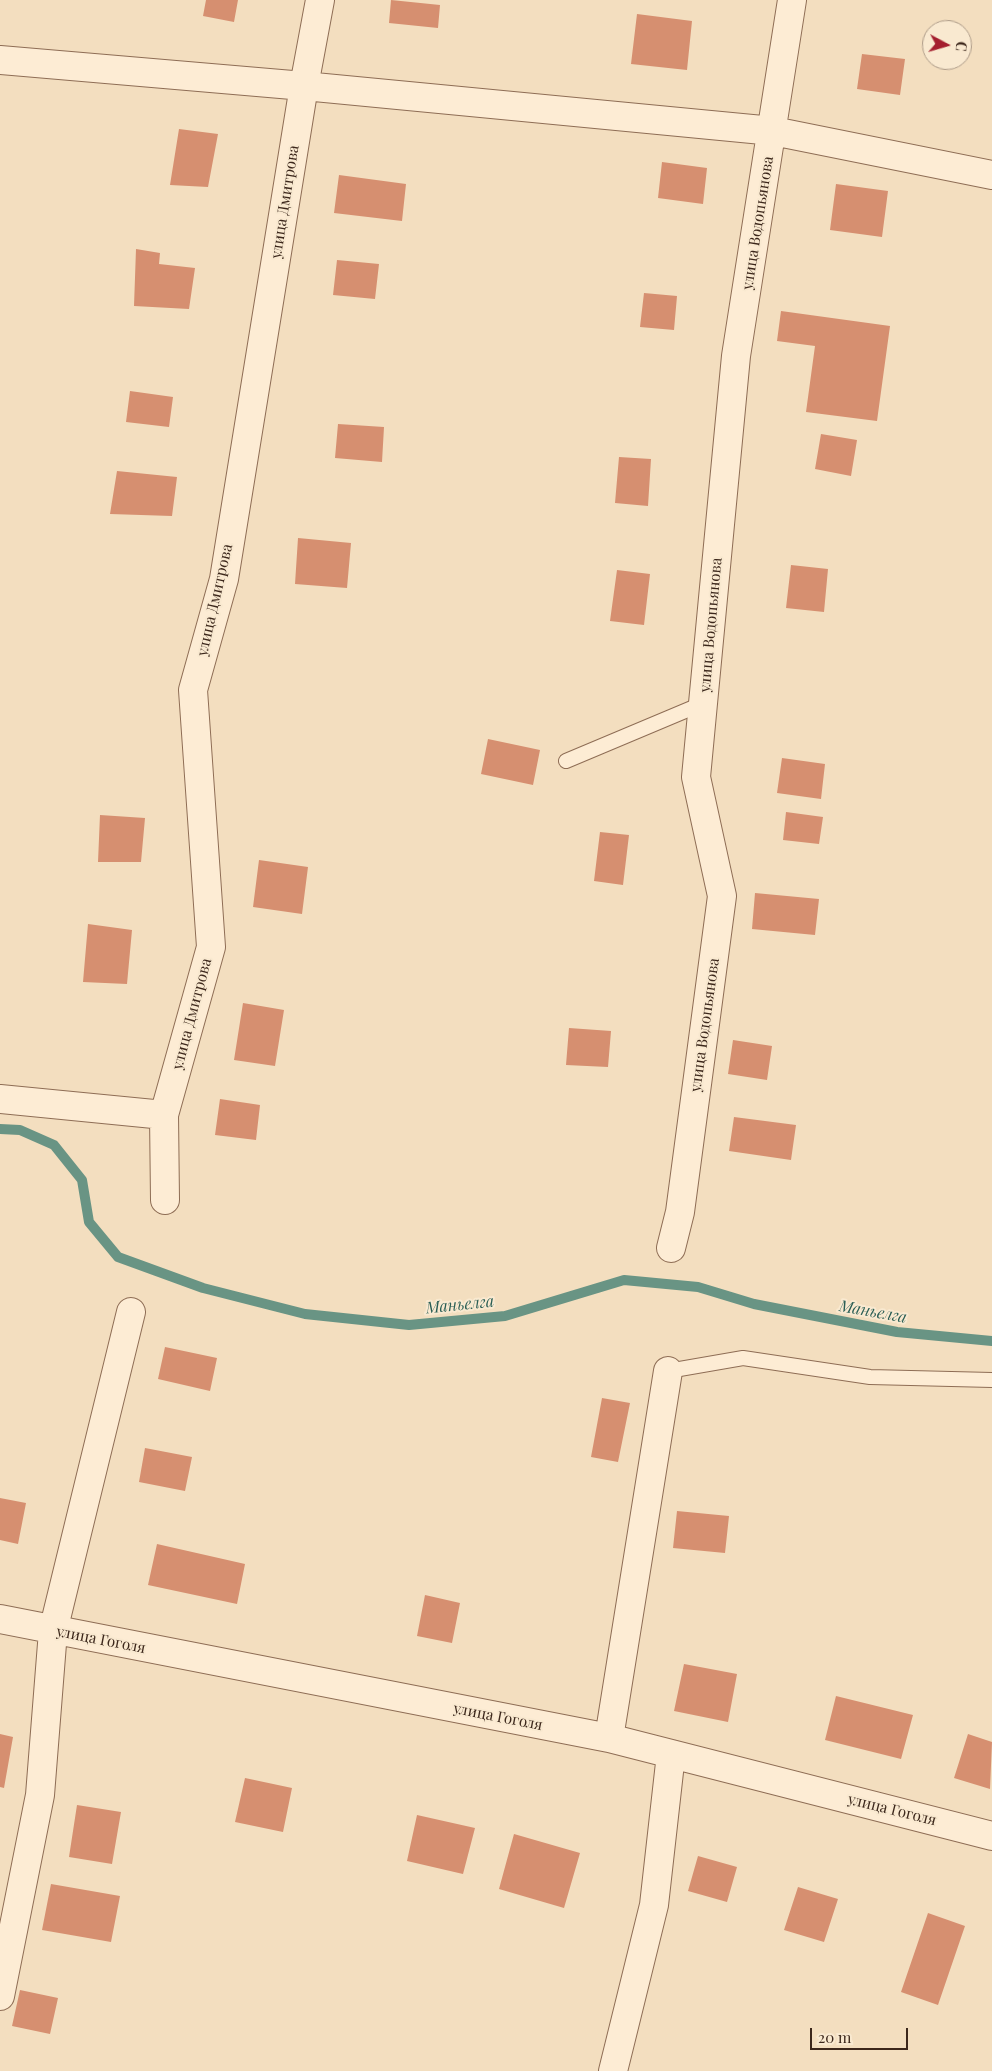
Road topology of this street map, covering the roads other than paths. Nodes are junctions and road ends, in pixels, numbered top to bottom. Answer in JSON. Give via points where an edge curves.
{"nodes":[{"id":1,"x":320,"y":0,"type":"edge"},
{"id":2,"x":792,"y":0,"type":"edge"},
{"id":3,"x":0,"y":60,"type":"edge"},
{"id":4,"x":304,"y":86,"type":"junction"},
{"id":5,"x":773,"y":131,"type":"junction"},
{"id":6,"x":992,"y":175,"type":"edge"},
{"id":7,"x":704,"y":703,"type":"junction"},
{"id":8,"x":566,"y":762,"type":"dead end"},
{"id":9,"x":0,"y":1099,"type":"edge"},
{"id":10,"x":164,"y":1115,"type":"junction"},
{"id":11,"x":165,"y":1200,"type":"dead end"},
{"id":12,"x":671,"y":1248,"type":"dead end"},
{"id":13,"x":131,"y":1312,"type":"dead end"},
{"id":14,"x":668,"y":1371,"type":"joint"},
{"id":15,"x":992,"y":1380,"type":"edge"},
{"id":16,"x":0,"y":1619,"type":"edge"},
{"id":17,"x":53,"y":1631,"type":"junction"},
{"id":18,"x":609,"y":1738,"type":"junction"},
{"id":19,"x":671,"y":1754,"type":"junction"},
{"id":20,"x":992,"y":1836,"type":"edge"},
{"id":21,"x":0,"y":1996,"type":"edge"},
{"id":22,"x":613,"y":2071,"type":"edge"}],
"edges":[{"from":1,"to":4,"type":"street","name":"улица Дмитрова"},
{"from":2,"to":5,"type":"street","name":"улица Водопьянова"},
{"from":3,"to":4,"type":"street"},
{"from":4,"to":5,"type":"street"},
{"from":4,"to":10,"type":"street","name":"улица Дмитрова","via":[[224,579],[193,690],[211,947]]},
{"from":5,"to":6,"type":"street"},
{"from":5,"to":7,"type":"street","name":"улица Водопьянова","via":[[736,356]]},
{"from":7,"to":8,"type":"lane"},
{"from":7,"to":12,"type":"street","name":"улица Водопьянова","via":[[696,777],[722,896],[680,1212]]},
{"from":9,"to":10,"type":"street"},
{"from":10,"to":11,"type":"street","name":"улица Дмитрова"},
{"from":13,"to":17,"type":"street"},
{"from":14,"to":15,"type":"lane","via":[[743,1358],[870,1378]]},
{"from":14,"to":18,"type":"street"},
{"from":16,"to":17,"type":"street","name":"улица Гоголя"},
{"from":17,"to":18,"type":"street","name":"улица Гоголя"},
{"from":17,"to":21,"type":"street","via":[[40,1795]]},
{"from":18,"to":19,"type":"street","name":"улица Гоголя"},
{"from":19,"to":20,"type":"street","name":"улица Гоголя"},
{"from":19,"to":22,"type":"street","via":[[654,1905]]}]}
